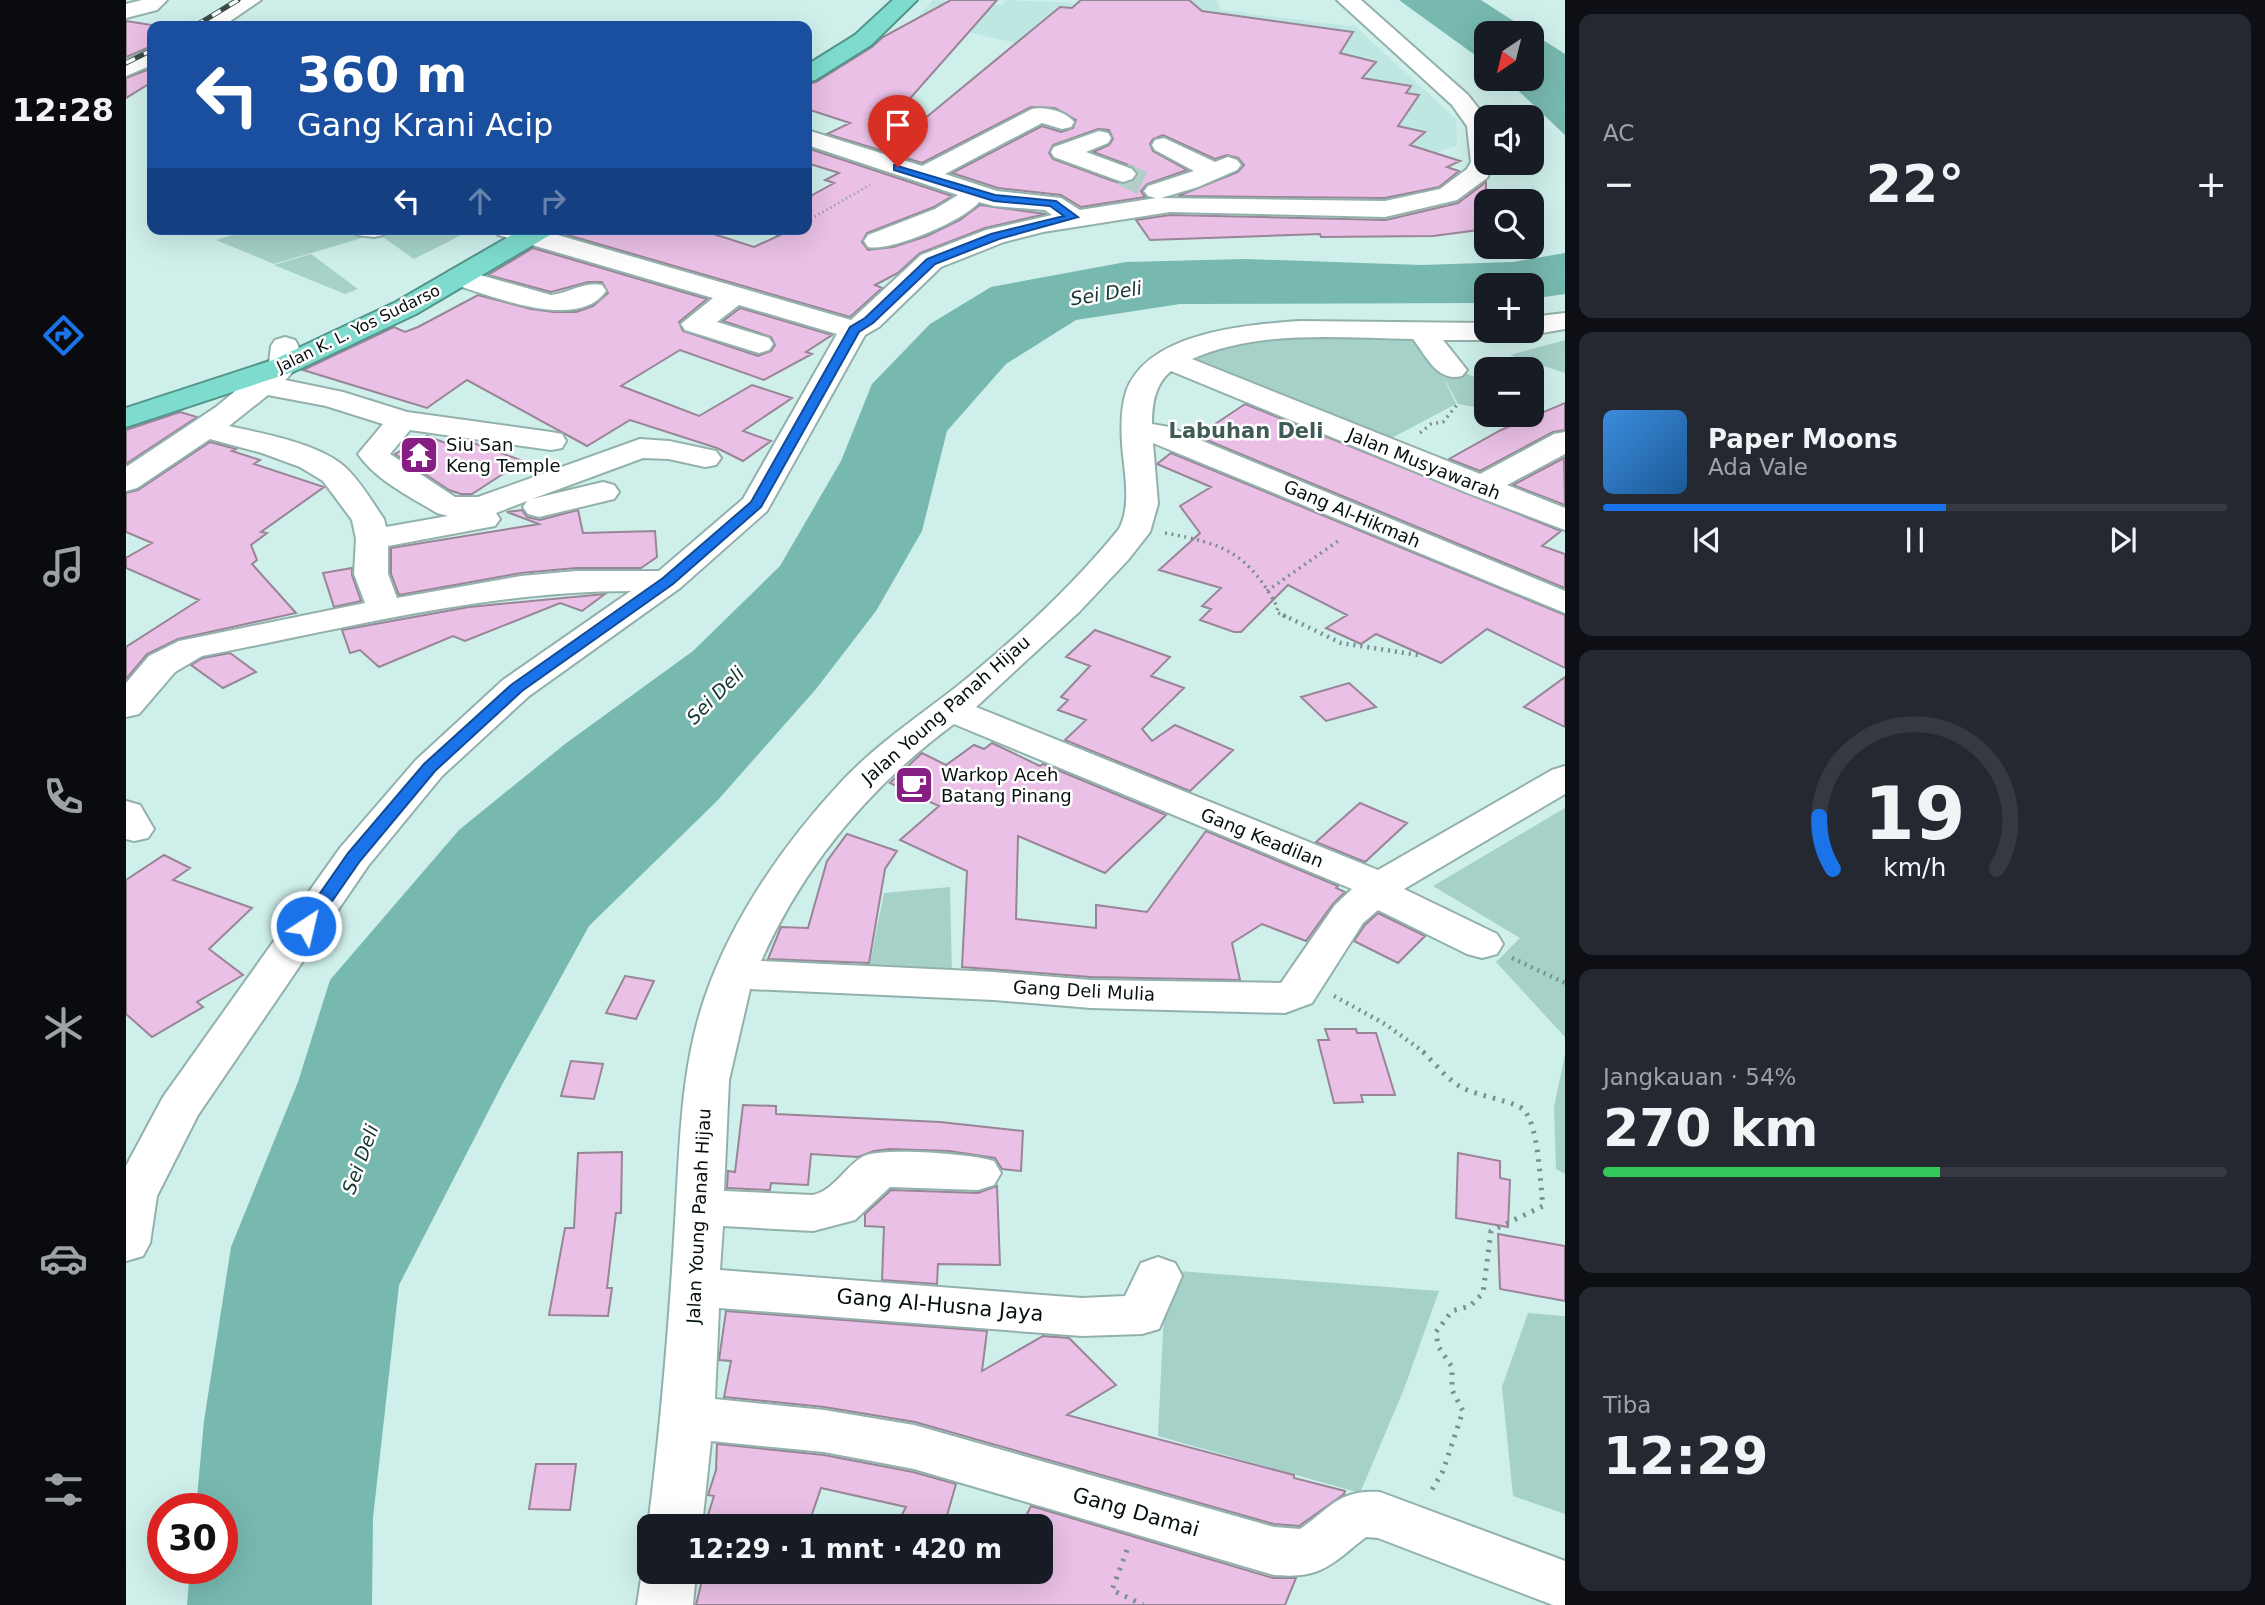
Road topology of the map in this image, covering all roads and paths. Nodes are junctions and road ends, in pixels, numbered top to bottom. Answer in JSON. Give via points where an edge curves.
{"nodes":[{"id":1,"x":156,"y":0,"type":"edge"},
{"id":2,"x":250,"y":0,"type":"edge"},
{"id":3,"x":880,"y":0,"type":"edge"},
{"id":4,"x":906,"y":0,"type":"edge"},
{"id":5,"x":1348,"y":0,"type":"edge"},
{"id":6,"x":126,"y":11,"type":"edge"},
{"id":7,"x":216,"y":21,"type":"edge"},
{"id":8,"x":812,"y":55,"type":"edge"},
{"id":9,"x":147,"y":58,"type":"edge"},
{"id":10,"x":126,"y":69,"type":"edge"},
{"id":11,"x":812,"y":72,"type":"edge"},
{"id":12,"x":1062,"y":122,"type":"dead end"},
{"id":13,"x":1099,"y":138,"type":"dead end"},
{"id":14,"x":812,"y":139,"type":"edge"},
{"id":15,"x":1164,"y":145,"type":"dead end"},
{"id":16,"x":898,"y":167,"type":"junction"},
{"id":17,"x":1216,"y":170,"type":"junction"},
{"id":18,"x":924,"y":175,"type":"junction"},
{"id":19,"x":1148,"y":188,"type":"junction"},
{"id":20,"x":973,"y":192,"type":"junction"},
{"id":21,"x":1264,"y":205,"type":"junction"},
{"id":22,"x":1072,"y":217,"type":"junction"},
{"id":23,"x":812,"y":218,"type":"edge"},
{"id":24,"x":510,"y":235,"type":"edge"},
{"id":25,"x":513,"y":235,"type":"edge"},
{"id":26,"x":531,"y":235,"type":"edge"},
{"id":27,"x":877,"y":241,"type":"dead end"},
{"id":28,"x":459,"y":277,"type":"junction"},
{"id":29,"x":592,"y":291,"type":"dead end"},
{"id":30,"x":734,"y":296,"type":"junction"},
{"id":31,"x":854,"y":330,"type":"junction"},
{"id":32,"x":1421,"y":331,"type":"junction"},
{"id":33,"x":1474,"y":331,"type":"edge"},
{"id":34,"x":760,"y":344,"type":"dead end"},
{"id":35,"x":1167,"y":359,"type":"junction"},
{"id":36,"x":277,"y":366,"type":"junction"},
{"id":37,"x":1452,"y":370,"type":"dead end"},
{"id":38,"x":126,"y":403,"type":"edge"},
{"id":39,"x":1457,"y":405,"type":"dead end"},
{"id":40,"x":126,"y":418,"type":"edge"},
{"id":41,"x":402,"y":419,"type":"junction"},
{"id":42,"x":205,"y":429,"type":"junction"},
{"id":43,"x":1137,"y":431,"type":"junction"},
{"id":44,"x":551,"y":441,"type":"dead end"},
{"id":45,"x":1565,"y":441,"type":"edge"},
{"id":46,"x":1395,"y":452,"type":"junction"},
{"id":47,"x":705,"y":458,"type":"dead end"},
{"id":48,"x":126,"y":481,"type":"edge"},
{"id":49,"x":1481,"y":486,"type":"junction"},
{"id":50,"x":603,"y":492,"type":"dead end"},
{"id":51,"x":1565,"y":520,"type":"edge"},
{"id":52,"x":1368,"y":521,"type":"junction"},
{"id":53,"x":1137,"y":528,"type":"junction"},
{"id":54,"x":372,"y":539,"type":"junction"},
{"id":55,"x":668,"y":581,"type":"junction"},
{"id":56,"x":1267,"y":591,"type":"junction"},
{"id":57,"x":1565,"y":603,"type":"edge"},
{"id":58,"x":385,"y":610,"type":"junction"},
{"id":59,"x":1418,"y":655,"type":"dead end"},
{"id":60,"x":126,"y":706,"type":"edge"},
{"id":61,"x":950,"y":709,"type":"junction"},
{"id":62,"x":1565,"y":778,"type":"edge"},
{"id":63,"x":1380,"y":886,"type":"junction"},
{"id":64,"x":1482,"y":944,"type":"joint"},
{"id":65,"x":734,"y":974,"type":"junction"},
{"id":66,"x":1565,"y":983,"type":"edge"},
{"id":67,"x":1304,"y":984,"type":"junction"},
{"id":68,"x":978,"y":1173,"type":"dead end"},
{"id":69,"x":700,"y":1207,"type":"junction"},
{"id":70,"x":126,"y":1243,"type":"edge"},
{"id":71,"x":1158,"y":1276,"type":"dead end"},
{"id":72,"x":695,"y":1288,"type":"junction"},
{"id":73,"x":688,"y":1418,"type":"junction"},
{"id":74,"x":676,"y":1514,"type":"edge"},
{"id":75,"x":1141,"y":1514,"type":"junction"},
{"id":76,"x":1394,"y":1519,"type":"junction"},
{"id":77,"x":668,"y":1584,"type":"edge"},
{"id":78,"x":1565,"y":1586,"type":"edge"},
{"id":79,"x":665,"y":1605,"type":"edge"},
{"id":80,"x":1143,"y":1605,"type":"edge"}],
"edges":[{"from":1,"to":6,"type":"street"},
{"from":2,"to":7,"type":"street"},
{"from":3,"to":8,"type":"highway","via":[[854,26]]},
{"from":4,"to":11,"type":"highway","via":[[863,40]]},
{"from":5,"to":21,"type":"street","via":[[1460,100],[1479,126],[1483,162],[1464,185],[1423,202],[1342,210]]},
{"from":9,"to":10,"type":"street"},
{"from":12,"to":18,"type":"street","via":[[1040,114]]},
{"from":13,"to":19,"type":"street","via":[[1063,152]]},
{"from":14,"to":16,"type":"street"},
{"from":15,"to":17,"type":"street"},
{"from":16,"to":18,"type":"street"},
{"from":16,"to":23,"type":"path"},
{"from":17,"to":19,"type":"street"},
{"from":17,"to":21,"type":"street"},
{"from":18,"to":20,"type":"street"},
{"from":19,"to":21,"type":"street"},
{"from":19,"to":22,"type":"street"},
{"from":20,"to":22,"type":"street","via":[[1052,203]]},
{"from":20,"to":27,"type":"street","via":[[955,209]]},
{"from":22,"to":31,"type":"street","via":[[995,236],[931,261]]},
{"from":24,"to":36,"type":"highway","name":"Jalan K. L. Yos Sudarso","via":[[379,302]]},
{"from":25,"to":28,"type":"highway","name":"Jalan K. L. Yos Sudarso"},
{"from":26,"to":30,"type":"street"},
{"from":28,"to":29,"type":"street","via":[[550,303],[571,301]]},
{"from":28,"to":36,"type":"highway","name":"Jalan K. L. Yos Sudarso","via":[[406,308]]},
{"from":30,"to":31,"type":"street"},
{"from":30,"to":34,"type":"street","via":[[695,324]]},
{"from":31,"to":55,"type":"street","via":[[756,504]]},
{"from":32,"to":33,"type":"street"},
{"from":32,"to":35,"type":"street","via":[[1256,332],[1210,342]]},
{"from":32,"to":37,"type":"street"},
{"from":35,"to":43,"type":"street","via":[[1142,389]]},
{"from":35,"to":46,"type":"street","name":"Jalan Musyawarah"},
{"from":36,"to":38,"type":"highway","name":"Jalan K. L. Yos Sudarso","via":[[210,375]]},
{"from":36,"to":40,"type":"highway","name":"Jalan K. L. Yos Sudarso"},
{"from":36,"to":41,"type":"street","via":[[332,398]]},
{"from":36,"to":42,"type":"street"},
{"from":39,"to":46,"type":"path","via":[[1443,422],[1431,424]]},
{"from":41,"to":44,"type":"street"},
{"from":41,"to":47,"type":"street","via":[[374,454],[384,466],[448,506],[481,507],[640,448]]},
{"from":42,"to":48,"type":"street"},
{"from":42,"to":54,"type":"street","via":[[273,446],[334,474],[368,519]]},
{"from":43,"to":52,"type":"street","name":"Gang Al-Hikmah","via":[[1158,434]]},
{"from":43,"to":53,"type":"street","via":[[1141,508]]},
{"from":45,"to":49,"type":"street"},
{"from":46,"to":49,"type":"street","name":"Jalan Musyawarah"},
{"from":49,"to":51,"type":"street","name":"Jalan Musyawarah"},
{"from":50,"to":54,"type":"street"},
{"from":52,"to":56,"type":"path"},
{"from":52,"to":57,"type":"street","name":"Gang Al-Hikmah"},
{"from":53,"to":56,"type":"path","via":[[1232,551]]},
{"from":53,"to":61,"type":"street","name":"Jalan Young Panah Hijau","via":[[1030,638]]},
{"from":54,"to":58,"type":"street","via":[[371,574]]},
{"from":55,"to":58,"type":"street","via":[[521,586]]},
{"from":55,"to":70,"type":"street","via":[[516,688],[429,768],[354,857],[179,1108],[134,1196]]},
{"from":56,"to":59,"type":"path","via":[[1276,612],[1341,643]]},
{"from":58,"to":60,"type":"street","via":[[191,648],[162,664]]},
{"from":61,"to":63,"type":"street","name":"Gang Keadilan"},
{"from":61,"to":65,"type":"street","name":"Jalan Young Panah Hijau","via":[[881,763],[831,820],[783,886]]},
{"from":62,"to":63,"type":"street"},
{"from":63,"to":64,"type":"street","name":"Gang Keadilan","via":[[1386,897]]},
{"from":63,"to":67,"type":"street","via":[[1349,914]]},
{"from":64,"to":66,"type":"path"},
{"from":65,"to":67,"type":"street","name":"Gang Deli Mulia","via":[[1091,994],[1284,998]]},
{"from":65,"to":69,"type":"street","name":"Jalan Young Panah Hijau","via":[[717,1025],[707,1080]]},
{"from":67,"to":76,"type":"path","via":[[1354,1005],[1431,1058],[1442,1074],[1459,1086],[1486,1098],[1518,1104],[1528,1115],[1537,1154],[1543,1206],[1491,1231],[1483,1293],[1477,1302],[1452,1311],[1436,1332],[1438,1346],[1452,1367],[1449,1384],[1453,1397],[1463,1411],[1448,1464],[1429,1494]]},
{"from":68,"to":69,"type":"street","via":[[879,1169],[838,1207],[813,1213]]},
{"from":69,"to":72,"type":"street","name":"Jalan Young Panah Hijau"},
{"from":71,"to":72,"type":"street","name":"Gang Al-Husna Jaya","via":[[1142,1315],[1082,1317]]},
{"from":72,"to":73,"type":"street","name":"Jalan Young Panah Hijau"},
{"from":73,"to":74,"type":"street","name":"Jalan Young Panah Hijau"},
{"from":73,"to":75,"type":"street","name":"Gang Damai","via":[[824,1431],[914,1447]]},
{"from":75,"to":76,"type":"street","name":"Gang Damai","via":[[1274,1551],[1298,1553],[1312,1549],[1363,1513]]},
{"from":75,"to":80,"type":"path","via":[[1112,1590]]},
{"from":76,"to":78,"type":"street","name":"Gang Damai"},
{"from":77,"to":79,"type":"street"}]}
